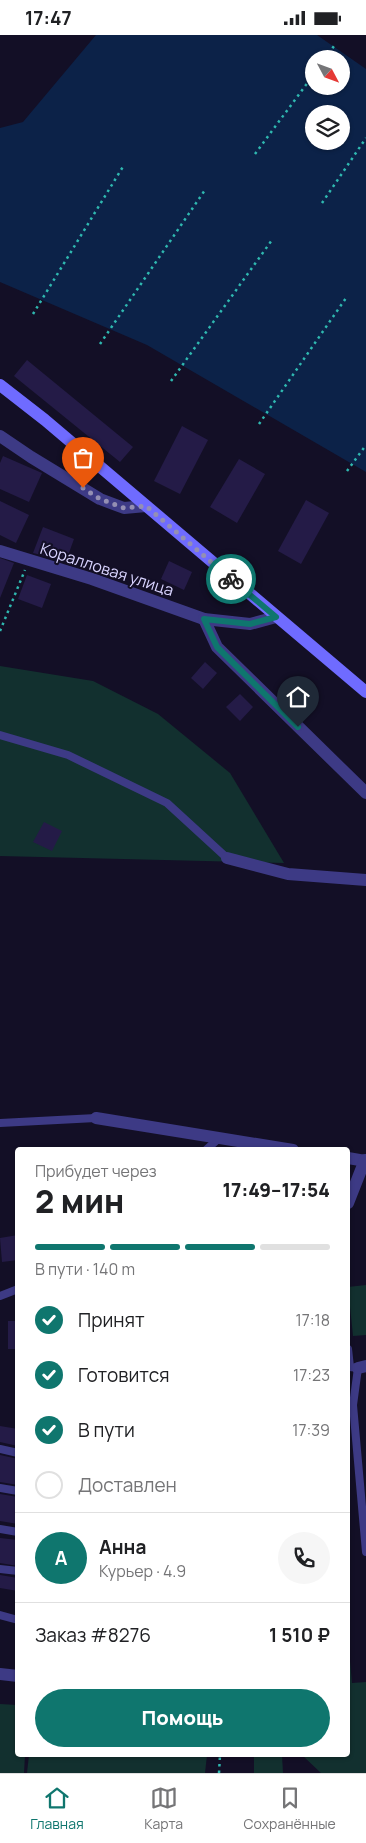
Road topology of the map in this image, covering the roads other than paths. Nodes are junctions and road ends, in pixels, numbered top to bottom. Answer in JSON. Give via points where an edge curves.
{"nodes":[{"id":1,"x":0,"y":385,"type":"edge"},
{"id":2,"x":0,"y":436,"type":"edge"},
{"id":3,"x":146,"y":506,"type":"junction"},
{"id":4,"x":0,"y":551,"type":"edge"},
{"id":5,"x":276,"y":617,"type":"junction"},
{"id":6,"x":204,"y":619,"type":"junction"},
{"id":7,"x":366,"y":692,"type":"edge"},
{"id":8,"x":0,"y":735,"type":"edge"},
{"id":9,"x":366,"y":793,"type":"edge"},
{"id":10,"x":227,"y":858,"type":"joint"},
{"id":11,"x":366,"y":880,"type":"edge"},
{"id":12,"x":96,"y":1118,"type":"joint"},
{"id":13,"x":0,"y":1123,"type":"edge"},
{"id":14,"x":218,"y":1139,"type":"junction"},
{"id":15,"x":209,"y":1147,"type":"edge"},
{"id":16,"x":273,"y":1147,"type":"edge"},
{"id":17,"x":350,"y":1158,"type":"edge"},
{"id":18,"x":366,"y":1160,"type":"edge"},
{"id":19,"x":350,"y":1198,"type":"edge"},
{"id":20,"x":15,"y":1290,"type":"edge"},
{"id":21,"x":0,"y":1296,"type":"edge"},
{"id":22,"x":362,"y":1367,"type":"edge"},
{"id":23,"x":0,"y":1449,"type":"edge"},
{"id":24,"x":15,"y":1452,"type":"edge"},
{"id":25,"x":0,"y":1488,"type":"edge"},
{"id":26,"x":15,"y":1490,"type":"edge"},
{"id":27,"x":0,"y":1529,"type":"edge"},
{"id":28,"x":15,"y":1532,"type":"edge"},
{"id":29,"x":366,"y":1552,"type":"edge"},
{"id":30,"x":0,"y":1569,"type":"edge"},
{"id":31,"x":15,"y":1571,"type":"edge"},
{"id":32,"x":0,"y":1615,"type":"edge"},
{"id":33,"x":15,"y":1619,"type":"edge"},
{"id":34,"x":0,"y":1675,"type":"edge"},
{"id":35,"x":15,"y":1676,"type":"edge"}],
"edges":[{"from":1,"to":3,"type":"main road"},
{"from":2,"to":3,"type":"street","via":[[100,499],[124,508]]},
{"from":3,"to":5,"type":"main road"},
{"from":4,"to":6,"type":"street","name":"Коралловая улица","via":[[92,579]]},
{"from":5,"to":6,"type":"street","name":"Коралловая улица","via":[[250,624]]},
{"from":5,"to":7,"type":"main road"},
{"from":6,"to":9,"type":"street","via":[[217,647]]},
{"from":8,"to":10,"type":"lane","via":[[68,755],[167,803]]},
{"from":10,"to":11,"type":"street","via":[[288,874]]},
{"from":12,"to":13,"type":"lane"},
{"from":12,"to":14,"type":"street"},
{"from":14,"to":15,"type":"lane"},
{"from":14,"to":16,"type":"street"},
{"from":17,"to":18,"type":"street"},
{"from":18,"to":19,"type":"street"},
{"from":20,"to":21,"type":"lane"},
{"from":22,"to":29,"type":"lane","via":[[353,1405]]},
{"from":23,"to":24,"type":"lane"},
{"from":25,"to":26,"type":"lane"},
{"from":27,"to":28,"type":"lane"},
{"from":30,"to":31,"type":"lane"},
{"from":32,"to":33,"type":"lane"},
{"from":34,"to":35,"type":"street"}]}
